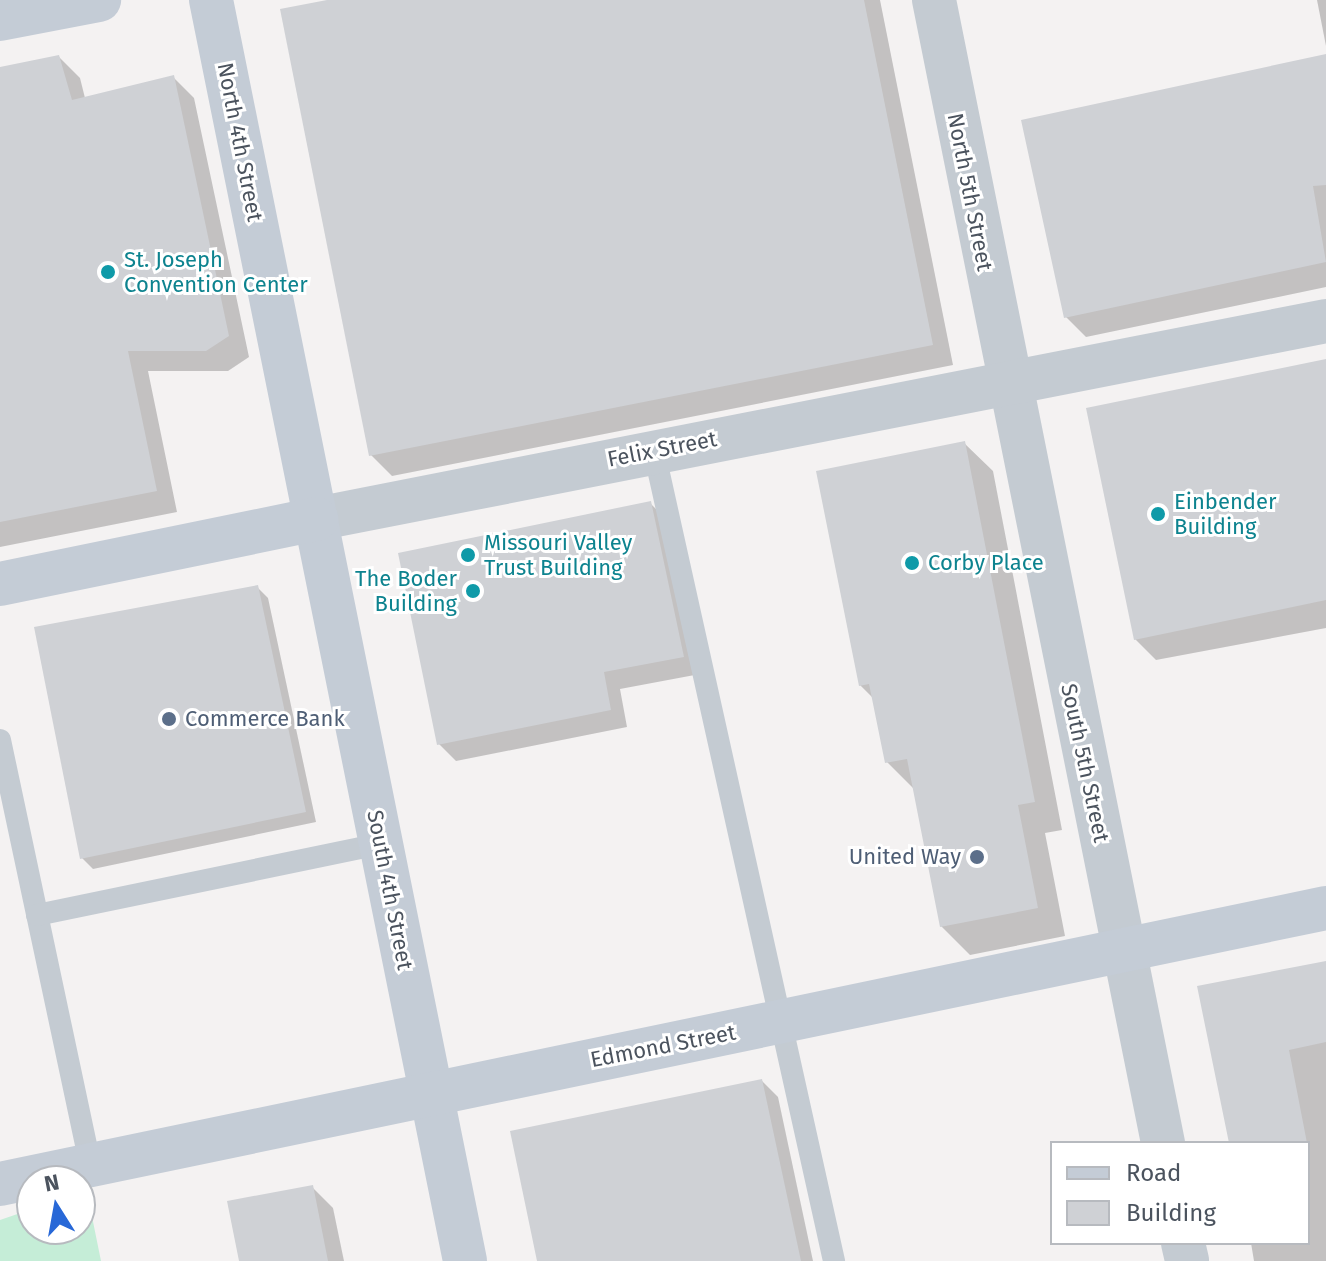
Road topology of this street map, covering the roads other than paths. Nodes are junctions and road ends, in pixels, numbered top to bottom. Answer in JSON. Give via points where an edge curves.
{"nodes":[{"id":1,"x":99,"y":0,"type":"edge"},
{"id":2,"x":211,"y":0,"type":"edge"},
{"id":3,"x":934,"y":0,"type":"edge"},
{"id":4,"x":0,"y":19,"type":"edge"},
{"id":5,"x":1326,"y":321,"type":"edge"},
{"id":6,"x":1006,"y":383,"type":"junction"},
{"id":7,"x":654,"y":451,"type":"junction"},
{"id":8,"x":316,"y":519,"type":"junction"},
{"id":9,"x":0,"y":584,"type":"edge"},
{"id":10,"x":0,"y":740,"type":"edge"},
{"id":11,"x":380,"y":844,"type":"junction"},
{"id":12,"x":1326,"y":908,"type":"edge"},
{"id":13,"x":37,"y":915,"type":"junction"},
{"id":14,"x":1123,"y":951,"type":"junction"},
{"id":15,"x":785,"y":1023,"type":"junction"},
{"id":16,"x":429,"y":1091,"type":"junction"},
{"id":17,"x":1163,"y":1141,"type":"edge"},
{"id":18,"x":90,"y":1165,"type":"joint"},
{"id":19,"x":465,"y":1261,"type":"edge"},
{"id":20,"x":834,"y":1261,"type":"edge"}],
"edges":[{"from":1,"to":4,"type":"main road"},
{"from":2,"to":8,"type":"main road","name":"North 4th Street"},
{"from":3,"to":6,"type":"street","name":"North 5th Street"},
{"from":5,"to":6,"type":"street","name":"Felix Street"},
{"from":6,"to":7,"type":"street","name":"Felix Street"},
{"from":6,"to":14,"type":"street","name":"South 5th Street"},
{"from":7,"to":8,"type":"street","name":"Felix Street"},
{"from":7,"to":15,"type":"lane"},
{"from":8,"to":9,"type":"main road","name":"Felix Street"},
{"from":8,"to":11,"type":"main road","name":"South 4th Street"},
{"from":10,"to":13,"type":"lane"},
{"from":11,"to":13,"type":"lane"},
{"from":11,"to":16,"type":"main road","name":"South 4th Street"},
{"from":12,"to":14,"type":"main road","name":"Edmond Street"},
{"from":13,"to":18,"type":"lane"},
{"from":14,"to":15,"type":"main road","name":"Edmond Street"},
{"from":14,"to":17,"type":"street","name":"South 5th Street"},
{"from":15,"to":16,"type":"main road","name":"Edmond Street"},
{"from":15,"to":20,"type":"lane"},
{"from":16,"to":18,"type":"main road","name":"Edmond Street"},
{"from":16,"to":19,"type":"main road","name":"South 4th Street"}]}
